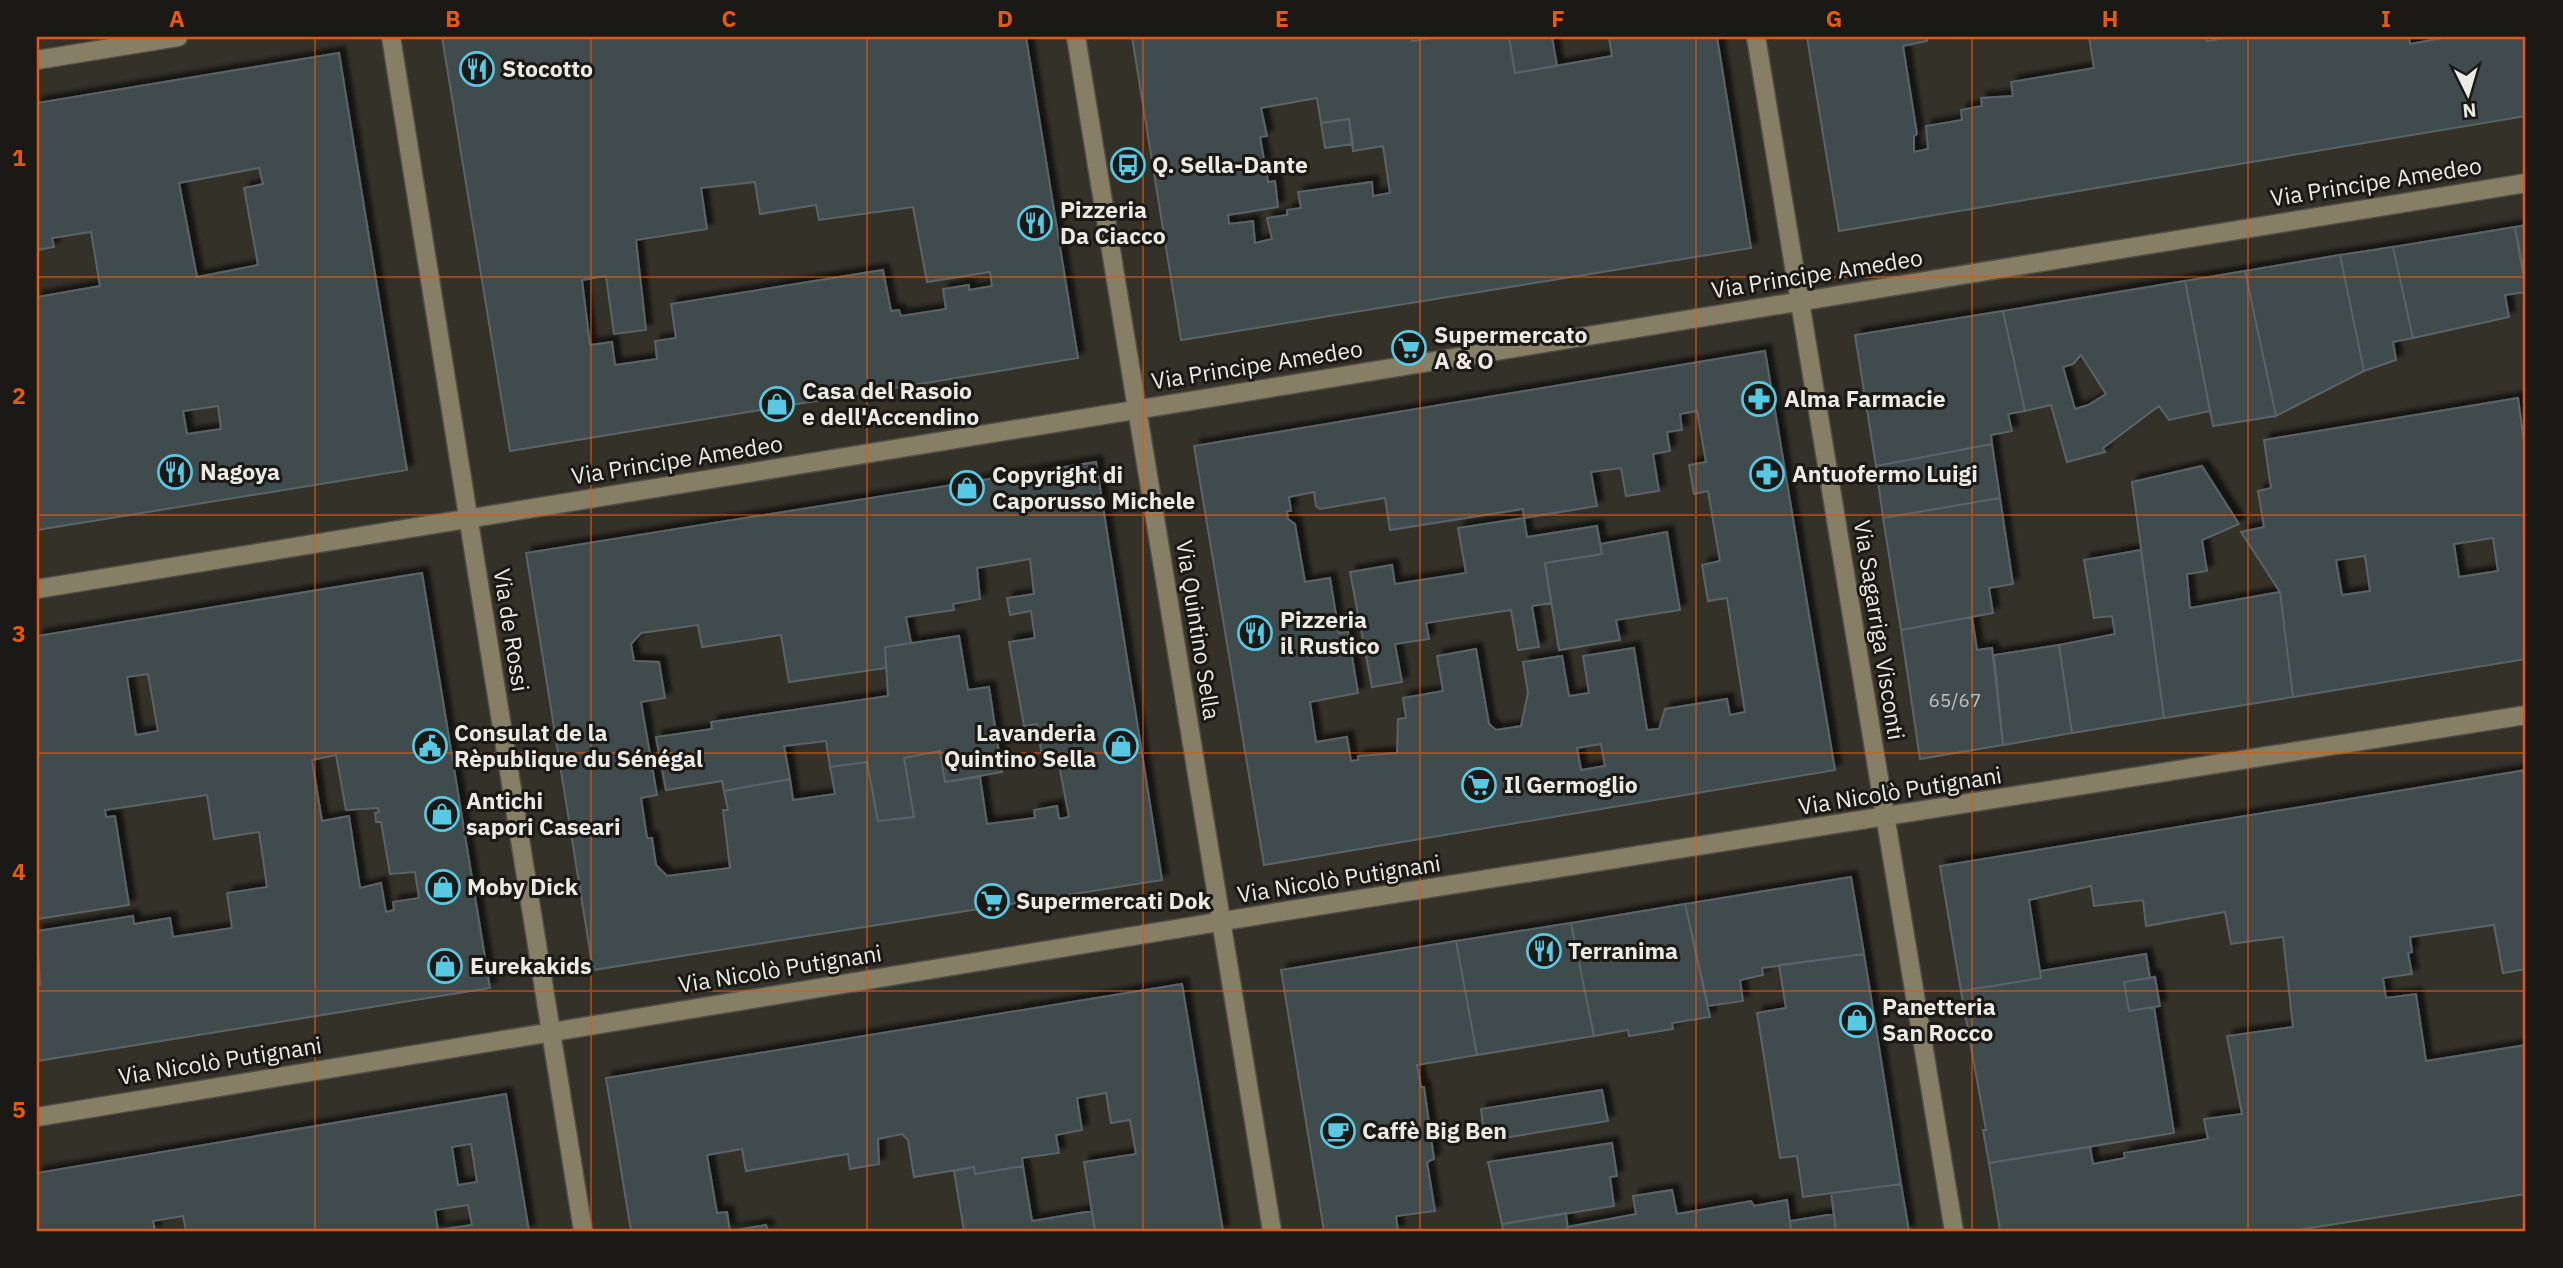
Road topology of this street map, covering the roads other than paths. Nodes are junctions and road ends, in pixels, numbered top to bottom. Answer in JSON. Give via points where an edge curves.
{"nodes":[{"id":1,"x":178,"y":37,"type":"edge"},
{"id":2,"x":391,"y":37,"type":"edge"},
{"id":3,"x":1076,"y":37,"type":"edge"},
{"id":4,"x":1756,"y":37,"type":"edge"},
{"id":5,"x":37,"y":60,"type":"edge"},
{"id":6,"x":2526,"y":183,"type":"edge"},
{"id":7,"x":1800,"y":302,"type":"junction"},
{"id":8,"x":1137,"y":410,"type":"junction"},
{"id":9,"x":468,"y":519,"type":"junction"},
{"id":10,"x":37,"y":589,"type":"edge"},
{"id":11,"x":2526,"y":715,"type":"edge"},
{"id":12,"x":1885,"y":818,"type":"junction"},
{"id":13,"x":1222,"y":922,"type":"junction"},
{"id":14,"x":551,"y":1032,"type":"junction"},
{"id":15,"x":37,"y":1117,"type":"edge"},
{"id":16,"x":583,"y":1231,"type":"edge"},
{"id":17,"x":1272,"y":1231,"type":"edge"},
{"id":18,"x":1954,"y":1231,"type":"edge"}],
"edges":[{"from":1,"to":5,"type":"street"},
{"from":2,"to":9,"type":"street","name":"Via de Rossi"},
{"from":3,"to":8,"type":"street","name":"Via Quintino Sella"},
{"from":4,"to":7,"type":"street","name":"Via Sagarriga Visconti"},
{"from":6,"to":7,"type":"street","name":"Via Principe Amedeo"},
{"from":7,"to":8,"type":"street","name":"Via Principe Amedeo"},
{"from":7,"to":12,"type":"street","name":"Via Sagarriga Visconti"},
{"from":8,"to":9,"type":"street","name":"Via Principe Amedeo"},
{"from":8,"to":13,"type":"street","name":"Via Quintino Sella"},
{"from":9,"to":10,"type":"street","name":"Via Principe Amedeo"},
{"from":9,"to":14,"type":"street","name":"Via de Rossi"},
{"from":11,"to":12,"type":"street","name":"Via Nicolò Putignani"},
{"from":12,"to":13,"type":"street","name":"Via Nicolò Putignani"},
{"from":12,"to":18,"type":"street","name":"Via Sagarriga Visconti"},
{"from":13,"to":14,"type":"street","name":"Via Nicolò Putignani"},
{"from":13,"to":17,"type":"street","name":"Via Quintino Sella"},
{"from":14,"to":15,"type":"street","name":"Via Nicolò Putignani"},
{"from":14,"to":16,"type":"street","name":"Via de Rossi"}]}
